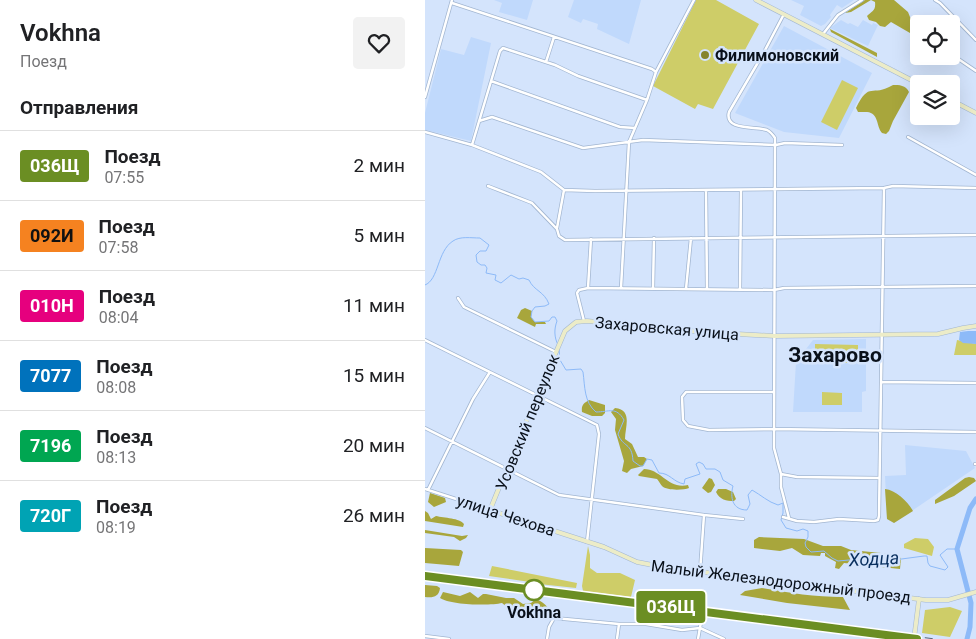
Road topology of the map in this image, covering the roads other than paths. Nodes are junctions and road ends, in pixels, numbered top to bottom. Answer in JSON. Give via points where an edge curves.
{"nodes":[{"id":1,"x":694,"y":0,"type":"edge"},
{"id":2,"x":756,"y":0,"type":"edge"},
{"id":3,"x":862,"y":0,"type":"edge"},
{"id":4,"x":935,"y":0,"type":"edge"},
{"id":5,"x":452,"y":2,"type":"edge"},
{"id":6,"x":784,"y":14,"type":"junction"},
{"id":7,"x":823,"y":34,"type":"junction"},
{"id":8,"x":554,"y":37,"type":"junction"},
{"id":9,"x":976,"y":40,"type":"edge"},
{"id":10,"x":960,"y":60,"type":"edge"},
{"id":11,"x":546,"y":62,"type":"junction"},
{"id":12,"x":976,"y":71,"type":"edge"},
{"id":13,"x":656,"y":72,"type":"junction"},
{"id":14,"x":910,"y":79,"type":"edge"},
{"id":15,"x":491,"y":81,"type":"junction"},
{"id":16,"x":426,"y":92,"type":"edge"},
{"id":17,"x":425,"y":97,"type":"edge"},
{"id":18,"x":647,"y":100,"type":"junction"},
{"id":19,"x":960,"y":105,"type":"edge"},
{"id":20,"x":976,"y":113,"type":"edge"},
{"id":21,"x":479,"y":121,"type":"junction"},
{"id":22,"x":635,"y":128,"type":"junction"},
{"id":23,"x":425,"y":132,"type":"edge"},
{"id":24,"x":908,"y":137,"type":"dead end"},
{"id":25,"x":629,"y":142,"type":"junction"},
{"id":26,"x":842,"y":144,"type":"dead end"},
{"id":27,"x":472,"y":145,"type":"junction"},
{"id":28,"x":776,"y":145,"type":"junction"},
{"id":29,"x":976,"y":175,"type":"edge"},
{"id":30,"x":488,"y":186,"type":"dead end"},
{"id":31,"x":884,"y":188,"type":"junction"},
{"id":32,"x":976,"y":188,"type":"edge"},
{"id":33,"x":775,"y":189,"type":"junction"},
{"id":34,"x":564,"y":190,"type":"junction"},
{"id":35,"x":625,"y":190,"type":"junction"},
{"id":36,"x":707,"y":190,"type":"junction"},
{"id":37,"x":741,"y":190,"type":"junction"},
{"id":38,"x":557,"y":229,"type":"junction"},
{"id":39,"x":976,"y":235,"type":"edge"},
{"id":40,"x":775,"y":237,"type":"junction"},
{"id":41,"x":883,"y":237,"type":"junction"},
{"id":42,"x":622,"y":238,"type":"junction"},
{"id":43,"x":655,"y":238,"type":"junction"},
{"id":44,"x":691,"y":238,"type":"junction"},
{"id":45,"x":707,"y":238,"type":"junction"},
{"id":46,"x":740,"y":238,"type":"junction"},
{"id":47,"x":591,"y":239,"type":"junction"},
{"id":48,"x":976,"y":286,"type":"edge"},
{"id":49,"x":588,"y":288,"type":"junction"},
{"id":50,"x":621,"y":288,"type":"junction"},
{"id":51,"x":653,"y":288,"type":"junction"},
{"id":52,"x":883,"y":288,"type":"junction"},
{"id":53,"x":686,"y":289,"type":"junction"},
{"id":54,"x":707,"y":289,"type":"junction"},
{"id":55,"x":741,"y":289,"type":"junction"},
{"id":56,"x":774,"y":290,"type":"junction"},
{"id":57,"x":458,"y":298,"type":"dead end"},
{"id":58,"x":584,"y":321,"type":"junction"},
{"id":59,"x":976,"y":326,"type":"edge"},
{"id":60,"x":563,"y":333,"type":"joint"},
{"id":61,"x":882,"y":335,"type":"junction"},
{"id":62,"x":775,"y":336,"type":"junction"},
{"id":63,"x":425,"y":340,"type":"edge"},
{"id":64,"x":556,"y":350,"type":"junction"},
{"id":65,"x":490,"y":372,"type":"junction"},
{"id":66,"x":881,"y":382,"type":"junction"},
{"id":67,"x":976,"y":383,"type":"edge"},
{"id":68,"x":775,"y":392,"type":"junction"},
{"id":69,"x":537,"y":395,"type":"junction"},
{"id":70,"x":425,"y":428,"type":"edge"},
{"id":71,"x":774,"y":429,"type":"junction"},
{"id":72,"x":880,"y":432,"type":"junction"},
{"id":73,"x":976,"y":432,"type":"edge"},
{"id":74,"x":453,"y":441,"type":"junction"},
{"id":75,"x":506,"y":469,"type":"junction"},
{"id":76,"x":781,"y":474,"type":"junction"},
{"id":77,"x":879,"y":478,"type":"junction"},
{"id":78,"x":427,"y":490,"type":"edge"},
{"id":79,"x":593,"y":500,"type":"junction"},
{"id":80,"x":490,"y":510,"type":"junction"},
{"id":81,"x":704,"y":515,"type":"junction"},
{"id":82,"x":783,"y":517,"type":"dead end"},
{"id":83,"x":743,"y":518,"type":"dead end"},
{"id":84,"x":789,"y":518,"type":"junction"},
{"id":85,"x":587,"y":542,"type":"junction"},
{"id":86,"x":700,"y":572,"type":"junction"},
{"id":87,"x":976,"y":592,"type":"edge"},
{"id":88,"x":919,"y":599,"type":"junction"},
{"id":89,"x":701,"y":622,"type":"dead end"},
{"id":90,"x":619,"y":624,"type":"junction"},
{"id":91,"x":700,"y":628,"type":"junction"},
{"id":92,"x":425,"y":636,"type":"edge"},
{"id":93,"x":449,"y":639,"type":"edge"},
{"id":94,"x":547,"y":639,"type":"edge"},
{"id":95,"x":617,"y":639,"type":"edge"},
{"id":96,"x":698,"y":639,"type":"edge"},
{"id":97,"x":724,"y":639,"type":"edge"},
{"id":98,"x":914,"y":639,"type":"edge"}],
"edges":[{"from":1,"to":13,"type":"street"},
{"from":2,"to":6,"type":"street"},
{"from":3,"to":7,"type":"street","via":[[838,15]]},
{"from":4,"to":9,"type":"street"},
{"from":5,"to":8,"type":"street"},
{"from":5,"to":16,"type":"street"},
{"from":6,"to":7,"type":"street"},
{"from":6,"to":28,"type":"street","via":[[727,118],[734,124],[768,131],[775,138]]},
{"from":7,"to":14,"type":"street"},
{"from":8,"to":11,"type":"street"},
{"from":8,"to":13,"type":"street"},
{"from":10,"to":12,"type":"street"},
{"from":11,"to":15,"type":"street","via":[[503,48]]},
{"from":11,"to":18,"type":"street"},
{"from":13,"to":18,"type":"street"},
{"from":15,"to":21,"type":"street"},
{"from":15,"to":22,"type":"street","via":[[626,129]]},
{"from":16,"to":17,"type":"street"},
{"from":18,"to":22,"type":"street"},
{"from":19,"to":20,"type":"street"},
{"from":21,"to":25,"type":"street","via":[[492,117],[583,148]]},
{"from":21,"to":27,"type":"street"},
{"from":22,"to":25,"type":"street"},
{"from":23,"to":27,"type":"street"},
{"from":24,"to":29,"type":"street"},
{"from":25,"to":28,"type":"street"},
{"from":25,"to":35,"type":"street"},
{"from":26,"to":28,"type":"street"},
{"from":27,"to":34,"type":"street","via":[[541,172]]},
{"from":28,"to":33,"type":"street"},
{"from":30,"to":38,"type":"street","via":[[532,203]]},
{"from":31,"to":32,"type":"street"},
{"from":31,"to":33,"type":"street"},
{"from":31,"to":41,"type":"street"},
{"from":33,"to":37,"type":"street"},
{"from":33,"to":40,"type":"street"},
{"from":34,"to":35,"type":"street"},
{"from":34,"to":38,"type":"street"},
{"from":35,"to":36,"type":"street"},
{"from":35,"to":42,"type":"street"},
{"from":36,"to":37,"type":"street"},
{"from":36,"to":45,"type":"street"},
{"from":37,"to":46,"type":"street"},
{"from":38,"to":47,"type":"street","via":[[565,240]]},
{"from":39,"to":41,"type":"street"},
{"from":40,"to":41,"type":"street"},
{"from":40,"to":46,"type":"street"},
{"from":40,"to":56,"type":"street"},
{"from":41,"to":52,"type":"street"},
{"from":42,"to":43,"type":"street"},
{"from":42,"to":47,"type":"street"},
{"from":42,"to":50,"type":"street"},
{"from":43,"to":44,"type":"street"},
{"from":43,"to":51,"type":"street"},
{"from":44,"to":45,"type":"street"},
{"from":44,"to":53,"type":"street"},
{"from":45,"to":46,"type":"street"},
{"from":45,"to":54,"type":"street"},
{"from":46,"to":55,"type":"street"},
{"from":47,"to":49,"type":"street"},
{"from":48,"to":52,"type":"street"},
{"from":49,"to":50,"type":"street"},
{"from":49,"to":58,"type":"street","via":[[577,293]]},
{"from":50,"to":51,"type":"street"},
{"from":51,"to":53,"type":"street"},
{"from":52,"to":56,"type":"street"},
{"from":52,"to":61,"type":"street"},
{"from":53,"to":54,"type":"street"},
{"from":54,"to":55,"type":"street"},
{"from":55,"to":56,"type":"street"},
{"from":56,"to":62,"type":"street"},
{"from":57,"to":64,"type":"street","via":[[464,307]]},
{"from":58,"to":60,"type":"street","name":"Захаровская улица","via":[[572,324]]},
{"from":58,"to":62,"type":"street","name":"Захаровская улица"},
{"from":59,"to":61,"type":"street","name":"Захаровская улица","via":[[938,334]]},
{"from":60,"to":64,"type":"street","name":"Усовский переулок"},
{"from":61,"to":62,"type":"street","name":"Захаровская улица"},
{"from":61,"to":66,"type":"street"},
{"from":62,"to":68,"type":"street"},
{"from":63,"to":65,"type":"street"},
{"from":64,"to":69,"type":"street","name":"Усовский переулок"},
{"from":65,"to":69,"type":"street"},
{"from":65,"to":74,"type":"street"},
{"from":66,"to":67,"type":"street"},
{"from":66,"to":72,"type":"street"},
{"from":68,"to":71,"type":"street"},
{"from":68,"to":71,"type":"street","via":[[686,392],[682,397],[683,420],[687,426],[727,430]]},
{"from":69,"to":75,"type":"street","name":"Усовский переулок"},
{"from":69,"to":79,"type":"street","via":[[597,426]]},
{"from":70,"to":74,"type":"street"},
{"from":71,"to":72,"type":"street"},
{"from":71,"to":76,"type":"street","via":[[774,453]]},
{"from":72,"to":73,"type":"street"},
{"from":72,"to":77,"type":"street"},
{"from":74,"to":75,"type":"street"},
{"from":74,"to":78,"type":"street"},
{"from":75,"to":79,"type":"street","via":[[559,495]]},
{"from":75,"to":80,"type":"street","name":"Усовский переулок"},
{"from":76,"to":77,"type":"street"},
{"from":76,"to":84,"type":"street"},
{"from":77,"to":84,"type":"street","via":[[877,520],[814,522]]},
{"from":78,"to":80,"type":"street","name":"улица Чехова"},
{"from":79,"to":81,"type":"street"},
{"from":79,"to":85,"type":"street"},
{"from":80,"to":85,"type":"street","name":"улица Чехова"},
{"from":81,"to":83,"type":"street"},
{"from":81,"to":86,"type":"street"},
{"from":82,"to":84,"type":"street"},
{"from":85,"to":86,"type":"street","name":"Малый Железнодорожный проезд","via":[[637,562]]},
{"from":86,"to":88,"type":"street","name":"Малый Железнодорожный проезд"},
{"from":87,"to":88,"type":"street","name":"Малый Железнодорожный проезд","via":[[941,600]]},
{"from":88,"to":98,"type":"street"},
{"from":89,"to":91,"type":"street"},
{"from":90,"to":91,"type":"street","via":[[682,630]]},
{"from":90,"to":94,"type":"street","via":[[554,618]]},
{"from":90,"to":95,"type":"street"},
{"from":91,"to":96,"type":"street"},
{"from":91,"to":97,"type":"street"},
{"from":92,"to":93,"type":"street"}]}
